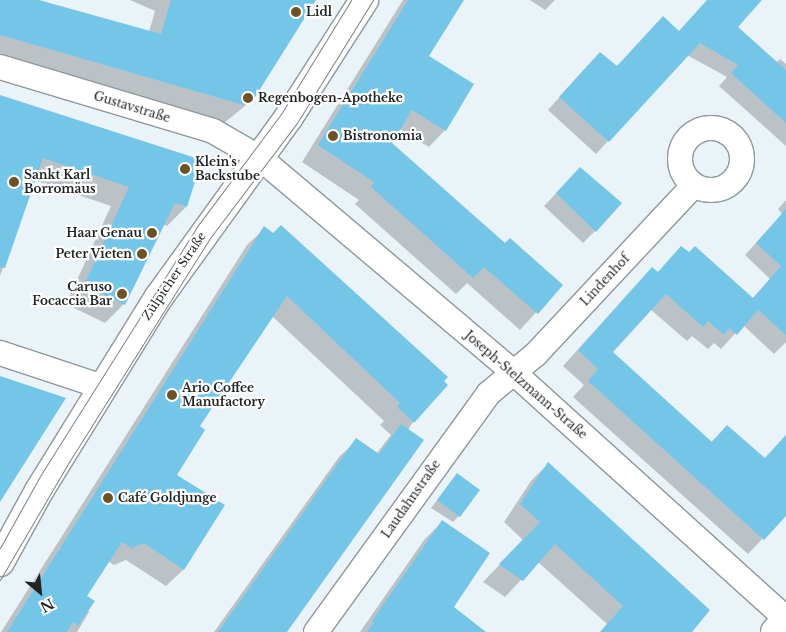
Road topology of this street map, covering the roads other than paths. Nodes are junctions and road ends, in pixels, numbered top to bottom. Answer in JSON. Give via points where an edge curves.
{"nodes":[{"id":1,"x":364,"y":0,"type":"edge"},
{"id":2,"x":0,"y":67,"type":"edge"},
{"id":3,"x":260,"y":158,"type":"junction"},
{"id":4,"x":694,"y":185,"type":"dead end"},
{"id":5,"x":0,"y":352,"type":"edge"},
{"id":6,"x":513,"y":372,"type":"junction"},
{"id":7,"x":104,"y":387,"type":"junction"},
{"id":8,"x":0,"y":562,"type":"edge"},
{"id":9,"x":786,"y":619,"type":"edge"},
{"id":10,"x":316,"y":632,"type":"edge"},
{"id":11,"x":775,"y":632,"type":"edge"}],
"edges":[{"from":1,"to":3,"type":"street","name":"Zülpicher Straße"},
{"from":2,"to":3,"type":"street","name":"Gustavstraße","via":[[213,131]]},
{"from":3,"to":6,"type":"street","name":"Joseph-Stelzmann-Straße"},
{"from":3,"to":7,"type":"street","name":"Zülpicher Straße","via":[[223,203],[159,297]]},
{"from":4,"to":6,"type":"street","name":"Lindenhof","via":[[536,354]]},
{"from":5,"to":7,"type":"street"},
{"from":6,"to":9,"type":"street","name":"Joseph-Stelzmann-Straße"},
{"from":6,"to":10,"type":"street","name":"Laudahnstraße","via":[[488,394],[457,433]]},
{"from":7,"to":8,"type":"street","name":"Zülpicher Straße"},
{"from":9,"to":11,"type":"street"}]}
